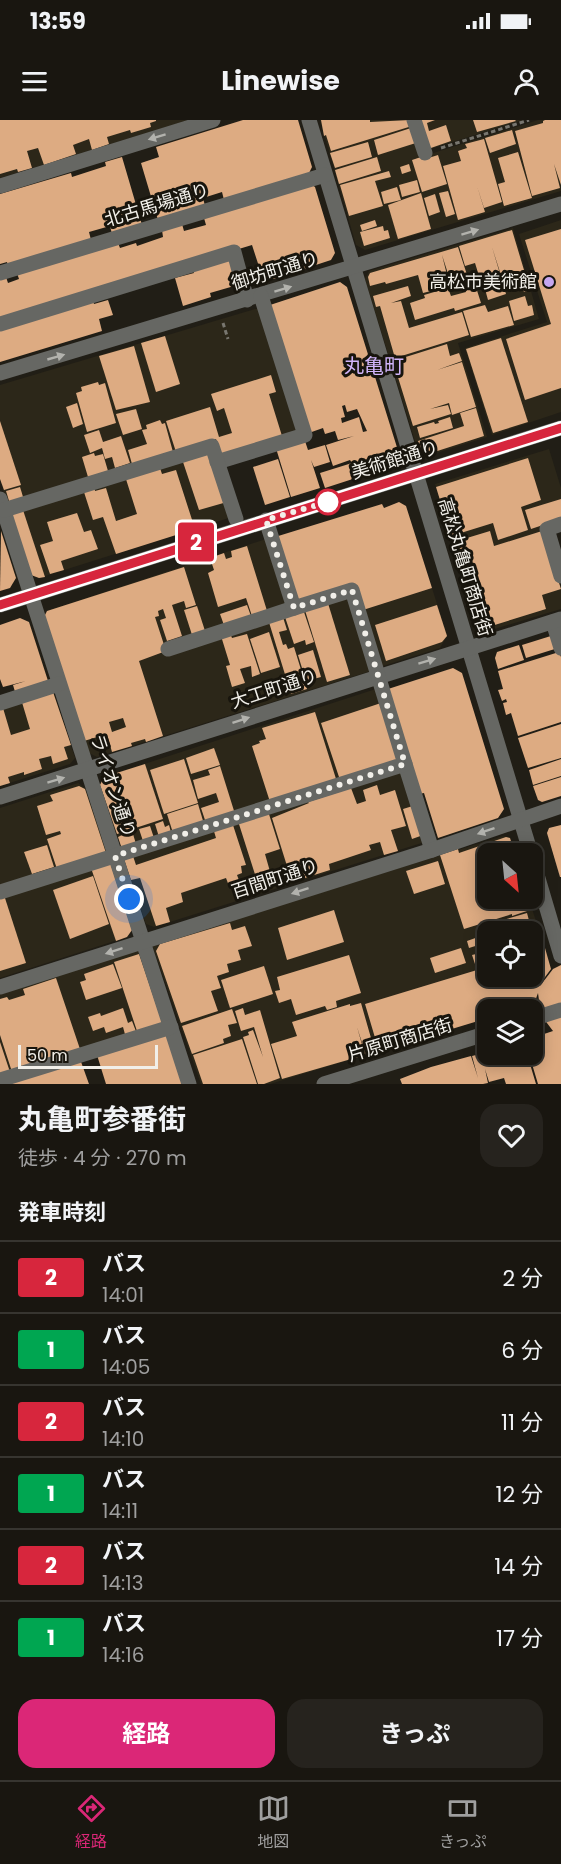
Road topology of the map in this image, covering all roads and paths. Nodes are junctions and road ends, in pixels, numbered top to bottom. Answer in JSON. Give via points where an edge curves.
{"nodes":[{"id":1,"x":309,"y":120,"type":"edge"},
{"id":2,"x":414,"y":120,"type":"edge"},
{"id":3,"x":529,"y":120,"type":"edge"},
{"id":4,"x":209,"y":121,"type":"edge"},
{"id":5,"x":425,"y":153,"type":"joint"},
{"id":6,"x":325,"y":175,"type":"junction"},
{"id":7,"x":0,"y":186,"type":"edge"},
{"id":8,"x":561,"y":204,"type":"edge"},
{"id":9,"x":355,"y":267,"type":"junction"},
{"id":10,"x":0,"y":273,"type":"edge"},
{"id":11,"x":254,"y":298,"type":"junction"},
{"id":12,"x":222,"y":321,"type":"dead end"},
{"id":13,"x":0,"y":324,"type":"edge"},
{"id":14,"x":228,"y":339,"type":"dead end"},
{"id":15,"x":0,"y":373,"type":"edge"},
{"id":16,"x":561,"y":428,"type":"edge"},
{"id":17,"x":217,"y":462,"type":"junction"},
{"id":18,"x":416,"y":474,"type":"junction"},
{"id":19,"x":2,"y":505,"type":"edge"},
{"id":20,"x":236,"y":519,"type":"dead end"},
{"id":21,"x":266,"y":520,"type":"junction"},
{"id":22,"x":561,"y":524,"type":"edge"},
{"id":23,"x":561,"y":576,"type":"edge"},
{"id":24,"x":31,"y":595,"type":"junction"},
{"id":25,"x":0,"y":605,"type":"edge"},
{"id":26,"x":294,"y":608,"type":"junction"},
{"id":27,"x":557,"y":620,"type":"edge"},
{"id":28,"x":168,"y":648,"type":"dead end"},
{"id":29,"x":469,"y":648,"type":"junction"},
{"id":30,"x":561,"y":648,"type":"edge"},
{"id":31,"x":378,"y":676,"type":"junction"},
{"id":32,"x":59,"y":684,"type":"junction"},
{"id":33,"x":0,"y":703,"type":"edge"},
{"id":34,"x":405,"y":764,"type":"junction"},
{"id":35,"x":88,"y":770,"type":"junction"},
{"id":36,"x":0,"y":797,"type":"edge"},
{"id":37,"x":561,"y":806,"type":"edge"},
{"id":38,"x":521,"y":819,"type":"junction"},
{"id":39,"x":528,"y":843,"type":"edge"},
{"id":40,"x":432,"y":850,"type":"junction"},
{"id":41,"x":115,"y":856,"type":"junction"},
{"id":42,"x":0,"y":892,"type":"edge"},
{"id":43,"x":543,"y":895,"type":"edge"},
{"id":44,"x":143,"y":941,"type":"junction"},
{"id":45,"x":561,"y":956,"type":"edge"},
{"id":46,"x":0,"y":987,"type":"edge"},
{"id":47,"x":561,"y":1010,"type":"edge"},
{"id":48,"x":543,"y":1016,"type":"edge"},
{"id":49,"x":171,"y":1027,"type":"junction"},
{"id":50,"x":477,"y":1036,"type":"edge"},
{"id":51,"x":0,"y":1080,"type":"edge"},
{"id":52,"x":189,"y":1084,"type":"edge"},
{"id":53,"x":324,"y":1084,"type":"edge"}],
"edges":[{"from":1,"to":6,"type":"street","name":"高松丸亀町商店街"},
{"from":2,"to":5,"type":"street"},
{"from":3,"to":5,"type":"path"},
{"from":4,"to":7,"type":"street","one_way":true},
{"from":6,"to":9,"type":"street","name":"高松丸亀町商店街"},
{"from":6,"to":10,"type":"street","name":"北古馬場通り"},
{"from":9,"to":8,"type":"street","name":"御坊町通り","one_way":true},
{"from":11,"to":9,"type":"street","name":"御坊町通り","one_way":true},
{"from":9,"to":18,"type":"street","name":"高松丸亀町商店街"},
{"from":11,"to":13,"type":"street","via":[[234,252]]},
{"from":15,"to":11,"type":"street","name":"御坊町通り","one_way":true},
{"from":11,"to":17,"type":"street","via":[[305,435]]},
{"from":12,"to":14,"type":"path"},
{"from":16,"to":18,"type":"street","name":"美術館通り"},
{"from":17,"to":19,"type":"street","via":[[212,446]]},
{"from":17,"to":20,"type":"street"},
{"from":18,"to":21,"type":"street","name":"美術館通り"},
{"from":18,"to":29,"type":"street","name":"高松丸亀町商店街"},
{"from":19,"to":24,"type":"street","name":"ライオン通り"},
{"from":21,"to":24,"type":"street","name":"美術館通り"},
{"from":21,"to":26,"type":"street"},
{"from":22,"to":23,"type":"street","via":[[547,529]]},
{"from":24,"to":25,"type":"street","name":"美術館通り"},
{"from":24,"to":32,"type":"street","name":"ライオン通り"},
{"from":26,"to":28,"type":"street"},
{"from":26,"to":31,"type":"street","via":[[352,590]]},
{"from":27,"to":29,"type":"street","name":"大工町通り"},
{"from":27,"to":30,"type":"street"},
{"from":31,"to":29,"type":"street","name":"大工町通り","one_way":true},
{"from":29,"to":38,"type":"street","name":"高松丸亀町商店街"},
{"from":31,"to":34,"type":"street"},
{"from":35,"to":31,"type":"street","name":"大工町通り","one_way":true},
{"from":32,"to":33,"type":"street"},
{"from":32,"to":35,"type":"street","name":"ライオン通り"},
{"from":34,"to":40,"type":"street"},
{"from":34,"to":41,"type":"street"},
{"from":36,"to":35,"type":"street","name":"大工町通り","one_way":true},
{"from":35,"to":41,"type":"street","name":"ライオン通り"},
{"from":37,"to":38,"type":"street","name":"百間町通り"},
{"from":38,"to":39,"type":"street","name":"高松丸亀町商店街"},
{"from":38,"to":40,"type":"street","name":"百間町通り","one_way":true},
{"from":40,"to":44,"type":"street","name":"百間町通り","one_way":true},
{"from":41,"to":42,"type":"street"},
{"from":41,"to":44,"type":"street","name":"ライオン通り"},
{"from":43,"to":45,"type":"street"},
{"from":44,"to":46,"type":"street","name":"百間町通り","one_way":true},
{"from":44,"to":49,"type":"street","name":"ライオン通り"},
{"from":47,"to":48,"type":"street"},
{"from":49,"to":51,"type":"street"},
{"from":49,"to":52,"type":"street","name":"ライオン通り"},
{"from":50,"to":53,"type":"street","name":"片原町商店街"}]}
